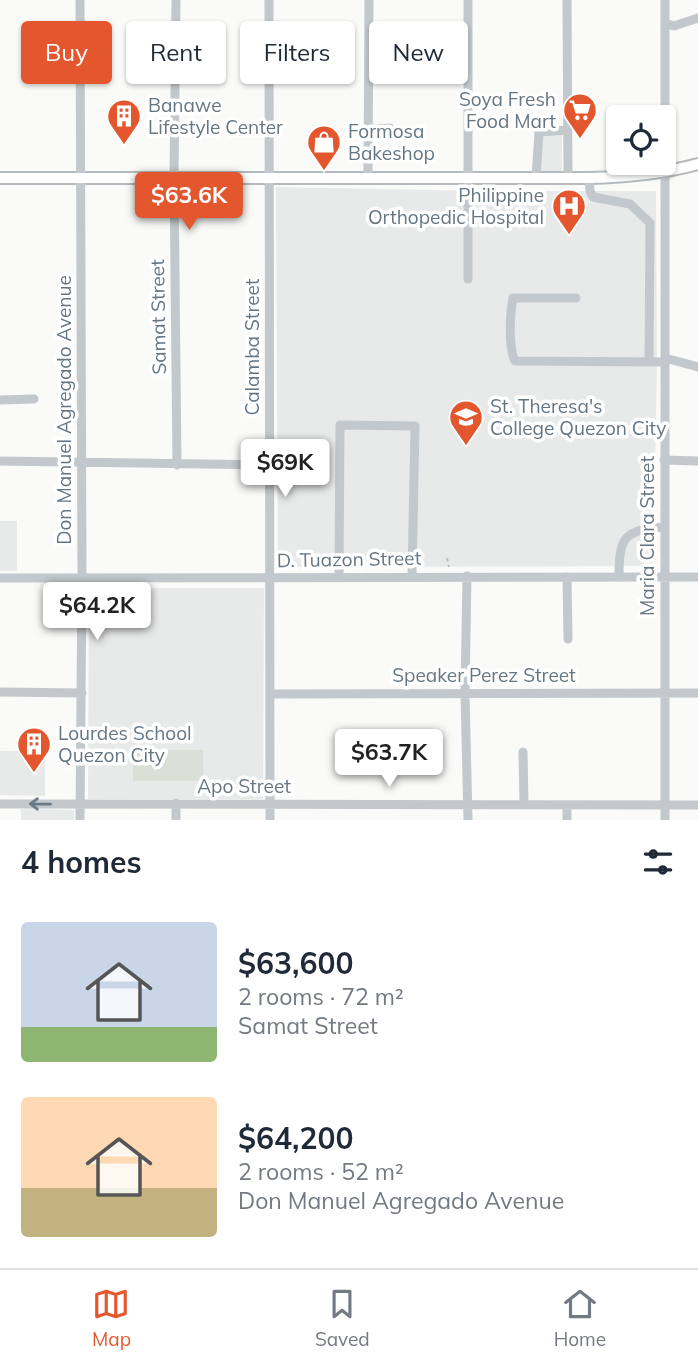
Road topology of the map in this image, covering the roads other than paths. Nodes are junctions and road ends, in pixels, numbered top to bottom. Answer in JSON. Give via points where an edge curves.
{"nodes":[{"id":1,"x":80,"y":0,"type":"edge"},
{"id":2,"x":176,"y":0,"type":"edge"},
{"id":3,"x":269,"y":0,"type":"edge"},
{"id":4,"x":369,"y":0,"type":"edge"},
{"id":5,"x":468,"y":0,"type":"edge"},
{"id":6,"x":567,"y":0,"type":"edge"},
{"id":7,"x":665,"y":0,"type":"edge"},
{"id":8,"x":698,"y":18,"type":"edge"},
{"id":9,"x":80,"y":21,"type":"edge"},
{"id":10,"x":665,"y":23,"type":"junction"},
{"id":11,"x":80,"y":84,"type":"edge"},
{"id":12,"x":664,"y":105,"type":"edge"},
{"id":13,"x":390,"y":128,"type":"dead end"},
{"id":14,"x":368,"y":129,"type":"junction"},
{"id":15,"x":568,"y":130,"type":"junction"},
{"id":16,"x":698,"y":164,"type":"edge"},
{"id":17,"x":676,"y":170,"type":"edge"},
{"id":18,"x":647,"y":175,"type":"edge"},
{"id":19,"x":665,"y":175,"type":"edge"},
{"id":20,"x":81,"y":176,"type":"junction"},
{"id":21,"x":0,"y":177,"type":"edge"},
{"id":22,"x":269,"y":177,"type":"junction"},
{"id":23,"x":467,"y":177,"type":"junction"},
{"id":24,"x":629,"y":177,"type":"joint"},
{"id":25,"x":174,"y":178,"type":"junction"},
{"id":26,"x":368,"y":178,"type":"junction"},
{"id":27,"x":537,"y":178,"type":"junction"},
{"id":28,"x":568,"y":178,"type":"junction"},
{"id":29,"x":589,"y":178,"type":"junction"},
{"id":30,"x":665,"y":220,"type":"junction"},
{"id":31,"x":650,"y":223,"type":"junction"},
{"id":32,"x":468,"y":279,"type":"dead end"},
{"id":33,"x":576,"y":298,"type":"dead end"},
{"id":34,"x":665,"y":360,"type":"junction"},
{"id":35,"x":649,"y":361,"type":"junction"},
{"id":36,"x":698,"y":367,"type":"edge"},
{"id":37,"x":0,"y":400,"type":"edge"},
{"id":38,"x":34,"y":400,"type":"dead end"},
{"id":39,"x":664,"y":460,"type":"junction"},
{"id":40,"x":0,"y":461,"type":"edge"},
{"id":41,"x":698,"y":461,"type":"edge"},
{"id":42,"x":81,"y":463,"type":"junction"},
{"id":43,"x":177,"y":465,"type":"junction"},
{"id":44,"x":270,"y":465,"type":"junction"},
{"id":45,"x":664,"y":527,"type":"junction"},
{"id":46,"x":412,"y":576,"type":"junction"},
{"id":47,"x":467,"y":576,"type":"junction"},
{"id":48,"x":339,"y":577,"type":"junction"},
{"id":49,"x":567,"y":577,"type":"junction"},
{"id":50,"x":619,"y":577,"type":"junction"},
{"id":51,"x":664,"y":577,"type":"junction"},
{"id":52,"x":698,"y":577,"type":"edge"},
{"id":53,"x":0,"y":578,"type":"edge"},
{"id":54,"x":82,"y":578,"type":"junction"},
{"id":55,"x":270,"y":578,"type":"junction"},
{"id":56,"x":568,"y":639,"type":"dead end"},
{"id":57,"x":0,"y":692,"type":"edge"},
{"id":58,"x":665,"y":692,"type":"junction"},
{"id":59,"x":82,"y":693,"type":"junction"},
{"id":60,"x":465,"y":693,"type":"junction"},
{"id":61,"x":698,"y":693,"type":"edge"},
{"id":62,"x":270,"y":694,"type":"junction"},
{"id":63,"x":523,"y":752,"type":"dead end"},
{"id":64,"x":176,"y":803,"type":"junction"},
{"id":65,"x":0,"y":804,"type":"edge"},
{"id":66,"x":80,"y":804,"type":"junction"},
{"id":67,"x":270,"y":804,"type":"junction"},
{"id":68,"x":524,"y":804,"type":"junction"},
{"id":69,"x":468,"y":805,"type":"junction"},
{"id":70,"x":567,"y":805,"type":"junction"},
{"id":71,"x":665,"y":805,"type":"junction"},
{"id":72,"x":698,"y":805,"type":"edge"},
{"id":73,"x":80,"y":820,"type":"edge"},
{"id":74,"x":176,"y":820,"type":"edge"},
{"id":75,"x":270,"y":820,"type":"edge"},
{"id":76,"x":468,"y":820,"type":"edge"},
{"id":77,"x":568,"y":820,"type":"edge"},
{"id":78,"x":665,"y":820,"type":"edge"}],
"edges":[{"from":1,"to":9,"type":"street","name":"Don Manuel Agregado Avenue"},
{"from":2,"to":25,"type":"street","name":"Samat Street"},
{"from":3,"to":22,"type":"street","name":"Calamba Street"},
{"from":4,"to":14,"type":"street"},
{"from":5,"to":23,"type":"street"},
{"from":6,"to":15,"type":"street"},
{"from":7,"to":10,"type":"street","name":"Maria Clara Street"},
{"from":8,"to":10,"type":"street","via":[[674,26]]},
{"from":10,"to":12,"type":"street","name":"Maria Clara Street"},
{"from":11,"to":20,"type":"street","name":"Don Manuel Agregado Avenue"},
{"from":13,"to":14,"type":"street"},
{"from":14,"to":26,"type":"street"},
{"from":15,"to":27,"type":"street","via":[[539,132]]},
{"from":15,"to":28,"type":"street"},
{"from":16,"to":17,"type":"main road"},
{"from":18,"to":24,"type":"main road"},
{"from":19,"to":30,"type":"street","name":"Maria Clara Street"},
{"from":20,"to":21,"type":"main road"},
{"from":20,"to":25,"type":"main road"},
{"from":20,"to":42,"type":"street","name":"Don Manuel Agregado Avenue"},
{"from":22,"to":25,"type":"main road"},
{"from":22,"to":26,"type":"main road"},
{"from":22,"to":44,"type":"street","name":"Calamba Street"},
{"from":23,"to":26,"type":"main road"},
{"from":23,"to":27,"type":"main road"},
{"from":23,"to":32,"type":"street"},
{"from":24,"to":29,"type":"main road"},
{"from":25,"to":43,"type":"street","name":"Samat Street"},
{"from":27,"to":28,"type":"main road"},
{"from":28,"to":29,"type":"main road"},
{"from":29,"to":31,"type":"street","via":[[593,197],[630,204]]},
{"from":30,"to":31,"type":"street"},
{"from":30,"to":34,"type":"street","name":"Maria Clara Street"},
{"from":31,"to":35,"type":"street"},
{"from":33,"to":35,"type":"street","via":[[512,299],[515,361]]},
{"from":34,"to":35,"type":"street"},
{"from":34,"to":36,"type":"street"},
{"from":34,"to":39,"type":"street","name":"Maria Clara Street"},
{"from":37,"to":38,"type":"street"},
{"from":39,"to":41,"type":"street"},
{"from":39,"to":45,"type":"street","name":"Maria Clara Street"},
{"from":40,"to":42,"type":"street"},
{"from":42,"to":43,"type":"street"},
{"from":42,"to":54,"type":"street","name":"Don Manuel Agregado Avenue"},
{"from":43,"to":44,"type":"street"},
{"from":44,"to":55,"type":"street","name":"Calamba Street"},
{"from":45,"to":50,"type":"street","via":[[638,530],[625,540],[619,555]]},
{"from":45,"to":51,"type":"street","name":"Maria Clara Street"},
{"from":46,"to":47,"type":"street","name":"D. Tuazon Street"},
{"from":46,"to":48,"type":"street","name":"D. Tuazon Street"},
{"from":46,"to":48,"type":"street","via":[[415,426],[340,425]]},
{"from":47,"to":49,"type":"street","name":"D. Tuazon Street"},
{"from":47,"to":60,"type":"street"},
{"from":48,"to":55,"type":"street","name":"D. Tuazon Street"},
{"from":49,"to":50,"type":"street","name":"D. Tuazon Street"},
{"from":49,"to":56,"type":"street"},
{"from":50,"to":51,"type":"street","name":"D. Tuazon Street"},
{"from":51,"to":52,"type":"street","name":"D. Tuazon Street"},
{"from":51,"to":58,"type":"street","name":"Maria Clara Street"},
{"from":53,"to":54,"type":"street","name":"D. Tuazon Street"},
{"from":54,"to":55,"type":"street","name":"D. Tuazon Street"},
{"from":54,"to":59,"type":"street","name":"Don Manuel Agregado Avenue"},
{"from":55,"to":62,"type":"street","name":"Calamba Street"},
{"from":57,"to":59,"type":"street"},
{"from":58,"to":60,"type":"street","name":"Speaker Perez Street"},
{"from":58,"to":61,"type":"street","name":"Speaker Perez Street"},
{"from":58,"to":71,"type":"street","name":"Maria Clara Street"},
{"from":59,"to":66,"type":"street","name":"Don Manuel Agregado Avenue"},
{"from":60,"to":62,"type":"street","name":"Speaker Perez Street"},
{"from":60,"to":69,"type":"street"},
{"from":62,"to":67,"type":"street","name":"Calamba Street"},
{"from":63,"to":68,"type":"street"},
{"from":64,"to":66,"type":"street","name":"Apo Street"},
{"from":64,"to":67,"type":"street","name":"Apo Street"},
{"from":64,"to":74,"type":"street"},
{"from":66,"to":65,"type":"street","name":"Apo Street","one_way":true},
{"from":66,"to":73,"type":"street","name":"Don Manuel Agregado Avenue"},
{"from":67,"to":69,"type":"street","name":"Apo Street"},
{"from":67,"to":75,"type":"street","name":"Calamba Street"},
{"from":68,"to":69,"type":"street","name":"Apo Street"},
{"from":68,"to":70,"type":"street","name":"Apo Street"},
{"from":69,"to":76,"type":"street"},
{"from":70,"to":71,"type":"street","name":"Apo Street"},
{"from":70,"to":77,"type":"street"},
{"from":71,"to":72,"type":"street","name":"Apo Street"},
{"from":71,"to":78,"type":"street","name":"Maria Clara Street"}]}
